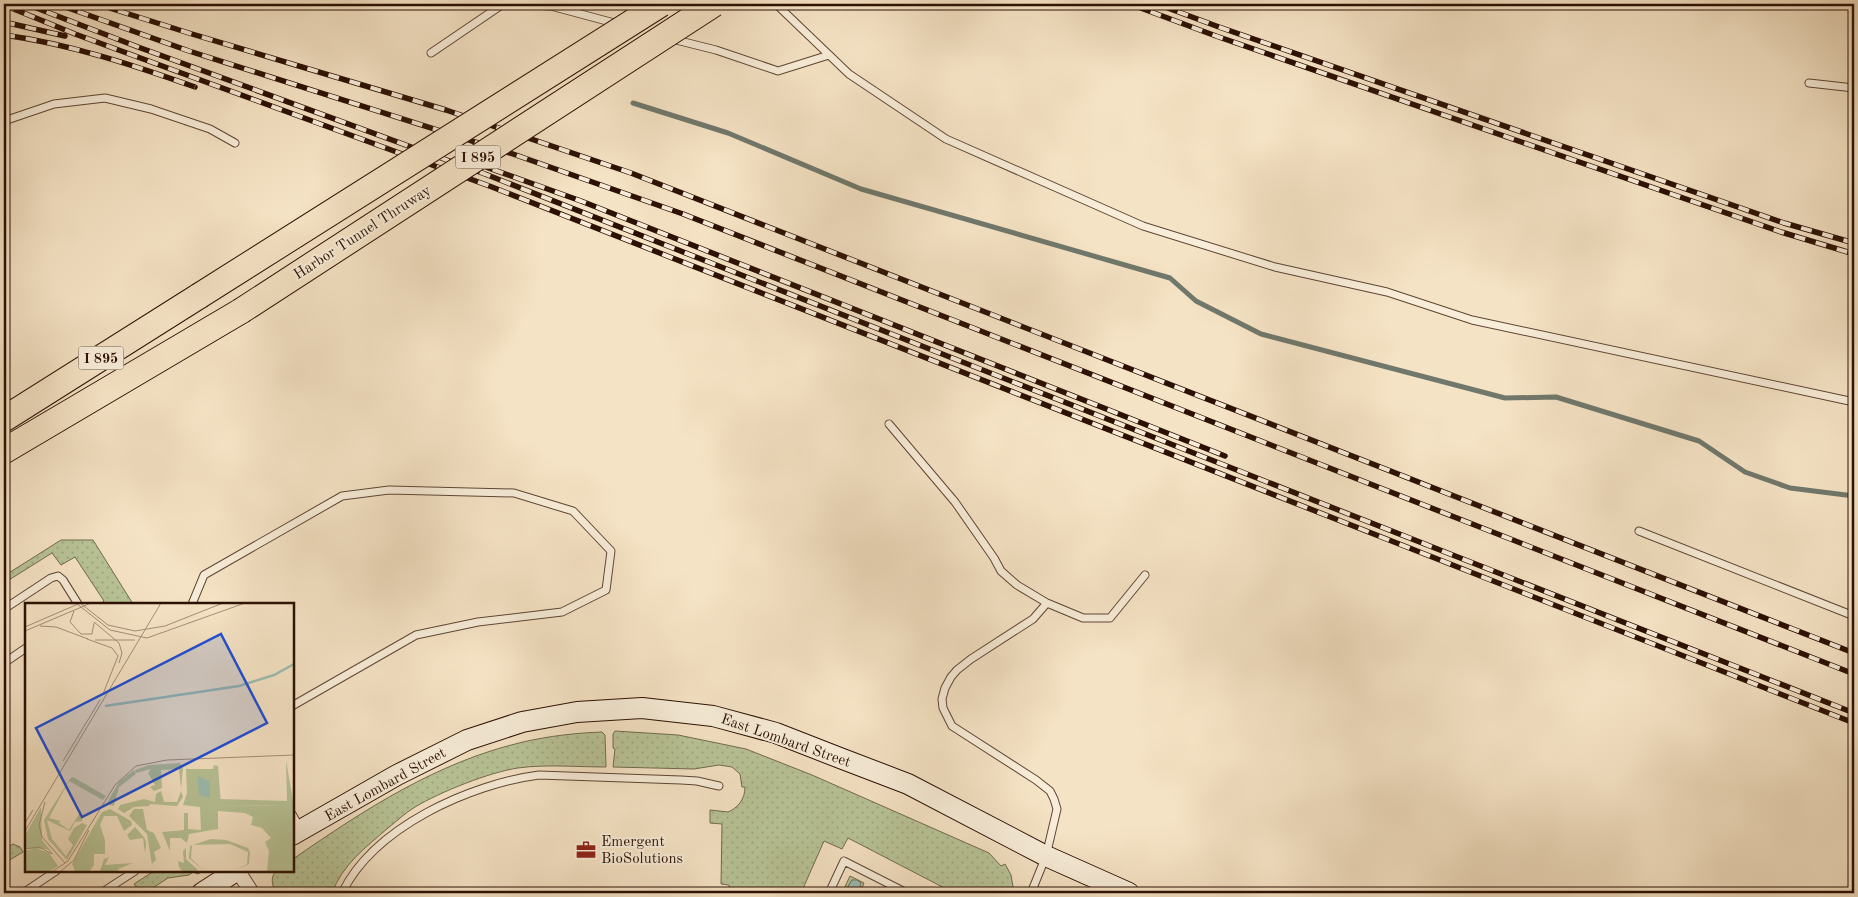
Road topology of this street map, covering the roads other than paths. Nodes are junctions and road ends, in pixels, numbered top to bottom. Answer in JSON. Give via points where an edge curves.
{"nodes":[{"id":1,"x":503,"y":4,"type":"edge"},
{"id":2,"x":511,"y":4,"type":"edge"},
{"id":3,"x":661,"y":4,"type":"edge"},
{"id":4,"x":714,"y":4,"type":"edge"},
{"id":5,"x":776,"y":4,"type":"edge"},
{"id":6,"x":633,"y":28,"type":"dead end"},
{"id":7,"x":652,"y":33,"type":"dead end"},
{"id":8,"x":431,"y":53,"type":"dead end"},
{"id":9,"x":829,"y":55,"type":"junction"},
{"id":10,"x":1809,"y":83,"type":"dead end"},
{"id":11,"x":1854,"y":88,"type":"edge"},
{"id":12,"x":4,"y":121,"type":"edge"},
{"id":13,"x":234,"y":143,"type":"dead end"},
{"id":14,"x":1854,"y":402,"type":"edge"},
{"id":15,"x":4,"y":419,"type":"edge"},
{"id":16,"x":889,"y":424,"type":"dead end"},
{"id":17,"x":4,"y":451,"type":"edge"},
{"id":18,"x":1639,"y":531,"type":"dead end"},
{"id":19,"x":1145,"y":575,"type":"dead end"},
{"id":20,"x":77,"y":603,"type":"edge"},
{"id":21,"x":192,"y":603,"type":"edge"},
{"id":22,"x":1047,"y":603,"type":"junction"},
{"id":23,"x":4,"y":609,"type":"edge"},
{"id":24,"x":1854,"y":616,"type":"edge"},
{"id":25,"x":25,"y":649,"type":"edge"},
{"id":26,"x":4,"y":663,"type":"edge"},
{"id":27,"x":294,"y":705,"type":"edge"},
{"id":28,"x":720,"y":786,"type":"dead end"},
{"id":29,"x":295,"y":826,"type":"edge"},
{"id":30,"x":1046,"y":856,"type":"junction"},
{"id":31,"x":54,"y":872,"type":"edge"},
{"id":32,"x":133,"y":872,"type":"edge"},
{"id":33,"x":235,"y":872,"type":"edge"},
{"id":34,"x":238,"y":872,"type":"edge"},
{"id":35,"x":22,"y":893,"type":"edge"},
{"id":36,"x":101,"y":893,"type":"edge"},
{"id":37,"x":202,"y":893,"type":"edge"},
{"id":38,"x":252,"y":893,"type":"edge"},
{"id":39,"x":342,"y":893,"type":"edge"},
{"id":40,"x":829,"y":893,"type":"edge"},
{"id":41,"x":907,"y":893,"type":"edge"},
{"id":42,"x":1031,"y":893,"type":"edge"},
{"id":43,"x":1129,"y":893,"type":"edge"}],
"edges":[{"from":1,"to":8,"type":"lane"},
{"from":2,"to":6,"type":"lane","via":[[551,6]]},
{"from":3,"to":15,"type":"highway","number":"I 895","bridge":true},
{"from":4,"to":17,"type":"highway","name":"Harbor Tunnel Thruway","number":"I 895","bridge":true,"via":[[241,311]]},
{"from":5,"to":9,"type":"lane"},
{"from":7,"to":9,"type":"lane","via":[[716,50],[778,72]]},
{"from":9,"to":14,"type":"lane","via":[[849,74],[946,139],[1143,226],[1275,267],[1387,292],[1472,320]]},
{"from":10,"to":11,"type":"lane"},
{"from":12,"to":13,"type":"lane","via":[[54,104],[104,98],[151,109],[210,129]]},
{"from":16,"to":22,"type":"lane","via":[[955,502],[1001,571]]},
{"from":18,"to":24,"type":"lane"},
{"from":19,"to":22,"type":"lane","via":[[1110,618],[1083,618]]},
{"from":20,"to":23,"type":"lane","via":[[58,576]]},
{"from":21,"to":27,"type":"lane","via":[[204,575],[342,496],[389,490],[514,493],[573,511],[611,551],[606,590],[562,612],[478,622],[416,634]]},
{"from":22,"to":30,"type":"lane","via":[[1033,619],[957,670],[951,676],[942,699],[952,726],[1050,791],[1057,809]]},
{"from":25,"to":26,"type":"lane"},
{"from":28,"to":39,"type":"lane","via":[[697,780],[539,775],[495,784],[411,821],[371,853]]},
{"from":29,"to":30,"type":"main road","name":"East Lombard Street","via":[[467,740],[522,722],[577,712],[642,708],[713,716],[776,734],[908,784]]},
{"from":30,"to":42,"type":"lane"},
{"from":30,"to":43,"type":"main road","name":"East Lombard Street"},
{"from":31,"to":35,"type":"lane"},
{"from":32,"to":36,"type":"lane"},
{"from":33,"to":37,"type":"main road"},
{"from":34,"to":38,"type":"street"},
{"from":40,"to":41,"type":"lane","via":[[844,861]]}]}
